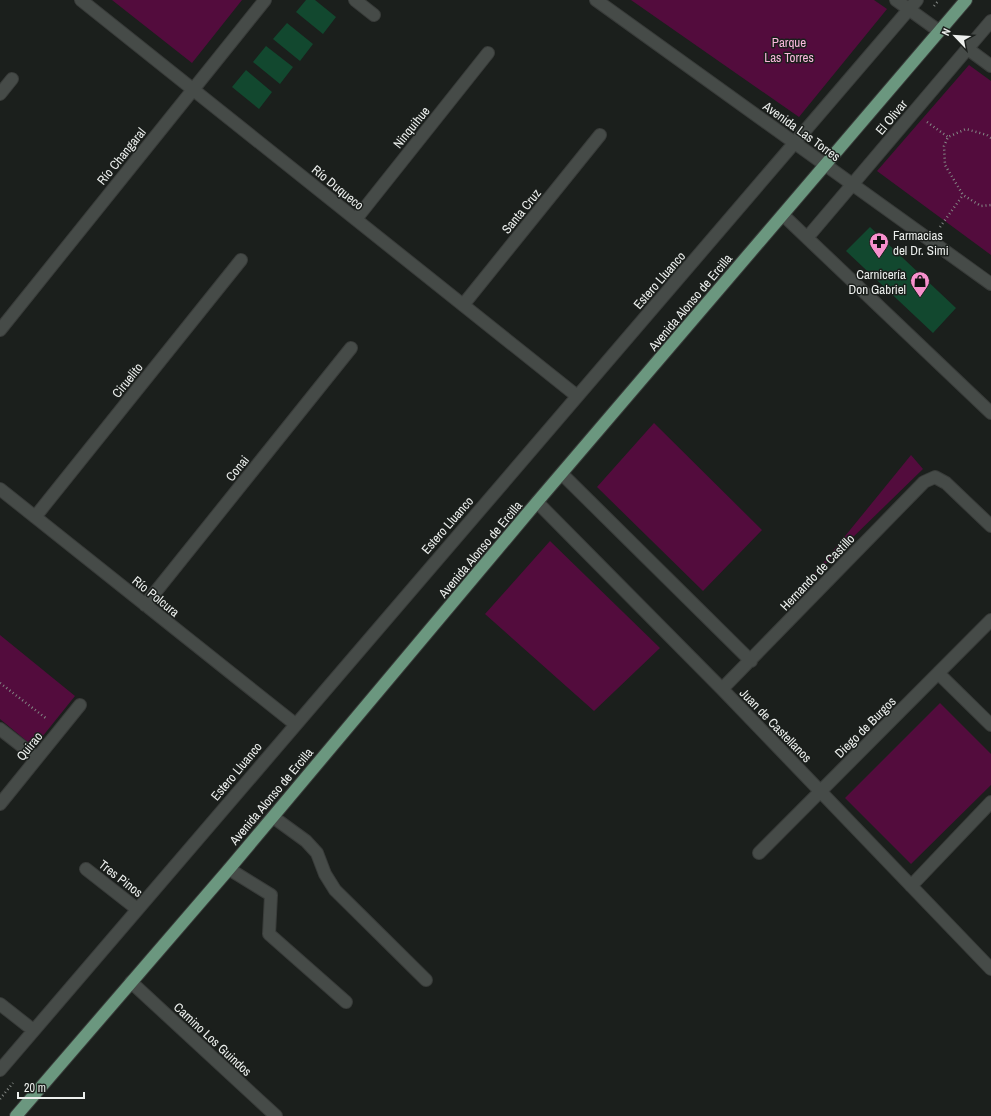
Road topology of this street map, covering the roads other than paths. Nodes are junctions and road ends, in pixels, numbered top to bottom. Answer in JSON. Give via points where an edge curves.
{"nodes":[{"id":1,"x":81,"y":0,"type":"edge"},
{"id":2,"x":264,"y":0,"type":"edge"},
{"id":3,"x":355,"y":0,"type":"edge"},
{"id":4,"x":596,"y":0,"type":"edge"},
{"id":5,"x":896,"y":0,"type":"edge"},
{"id":6,"x":966,"y":0,"type":"edge"},
{"id":7,"x":913,"y":4,"type":"edge"},
{"id":8,"x":374,"y":15,"type":"dead end"},
{"id":9,"x":991,"y":21,"type":"edge"},
{"id":10,"x":939,"y":31,"type":"junction"},
{"id":11,"x":968,"y":49,"type":"junction"},
{"id":12,"x":488,"y":54,"type":"dead end"},
{"id":13,"x":991,"y":66,"type":"edge"},
{"id":14,"x":12,"y":79,"type":"dead end"},
{"id":15,"x":193,"y":89,"type":"junction"},
{"id":16,"x":0,"y":94,"type":"edge"},
{"id":17,"x":600,"y":135,"type":"dead end"},
{"id":18,"x":795,"y":143,"type":"junction"},
{"id":19,"x":825,"y":165,"type":"junction"},
{"id":20,"x":852,"y":184,"type":"junction"},
{"id":21,"x":783,"y":215,"type":"junction"},
{"id":22,"x":356,"y":219,"type":"junction"},
{"id":23,"x":812,"y":232,"type":"dead end"},
{"id":24,"x":241,"y":260,"type":"dead end"},
{"id":25,"x":991,"y":284,"type":"edge"},
{"id":26,"x":463,"y":305,"type":"junction"},
{"id":27,"x":0,"y":330,"type":"edge"},
{"id":28,"x":351,"y":348,"type":"dead end"},
{"id":29,"x":577,"y":396,"type":"junction"},
{"id":30,"x":991,"y":413,"type":"edge"},
{"id":31,"x":562,"y":474,"type":"junction"},
{"id":32,"x":0,"y":489,"type":"edge"},
{"id":33,"x":537,"y":502,"type":"junction"},
{"id":34,"x":35,"y":517,"type":"junction"},
{"id":35,"x":991,"y":526,"type":"edge"},
{"id":36,"x":145,"y":605,"type":"junction"},
{"id":37,"x":991,"y":620,"type":"edge"},
{"id":38,"x":750,"y":660,"type":"junction"},
{"id":39,"x":939,"y":674,"type":"junction"},
{"id":40,"x":722,"y":689,"type":"junction"},
{"id":41,"x":80,"y":705,"type":"dead end"},
{"id":42,"x":295,"y":724,"type":"junction"},
{"id":43,"x":991,"y":725,"type":"edge"},
{"id":44,"x":0,"y":729,"type":"edge"},
{"id":45,"x":37,"y":758,"type":"junction"},
{"id":46,"x":820,"y":792,"type":"junction"},
{"id":47,"x":991,"y":802,"type":"edge"},
{"id":48,"x":0,"y":804,"type":"edge"},
{"id":49,"x":272,"y":817,"type":"junction"},
{"id":50,"x":759,"y":853,"type":"dead end"},
{"id":51,"x":86,"y":869,"type":"dead end"},
{"id":52,"x":229,"y":869,"type":"junction"},
{"id":53,"x":911,"y":886,"type":"junction"},
{"id":54,"x":138,"y":909,"type":"junction"},
{"id":55,"x":991,"y":970,"type":"edge"},
{"id":56,"x":426,"y":980,"type":"dead end"},
{"id":57,"x":131,"y":982,"type":"junction"},
{"id":58,"x":346,"y":1002,"type":"dead end"},
{"id":59,"x":0,"y":1004,"type":"edge"},
{"id":60,"x":33,"y":1030,"type":"junction"},
{"id":61,"x":0,"y":1070,"type":"edge"},
{"id":62,"x":16,"y":1116,"type":"edge"},
{"id":63,"x":276,"y":1116,"type":"edge"}],
"edges":[{"from":1,"to":15,"type":"street","name":"Río Duqueco"},
{"from":2,"to":15,"type":"street","name":"Río Changaral"},
{"from":3,"to":8,"type":"street"},
{"from":4,"to":18,"type":"street","name":"Avenida Las Torres"},
{"from":5,"to":7,"type":"street"},
{"from":6,"to":10,"type":"main road","name":"Avenida Alonso de Ercilla"},
{"from":7,"to":10,"type":"street"},
{"from":7,"to":18,"type":"street","name":"Estero Lluanco"},
{"from":9,"to":11,"type":"street","name":"El Olivar"},
{"from":10,"to":19,"type":"main road","name":"Avenida Alonso de Ercilla"},
{"from":11,"to":13,"type":"street"},
{"from":11,"to":20,"type":"street","name":"El Olivar"},
{"from":12,"to":22,"type":"street","name":"Ninquihue"},
{"from":14,"to":16,"type":"street"},
{"from":15,"to":22,"type":"street","name":"Río Duqueco"},
{"from":15,"to":27,"type":"street","name":"Río Changaral"},
{"from":17,"to":26,"type":"street","name":"Santa Cruz"},
{"from":18,"to":19,"type":"street","name":"Avenida Las Torres"},
{"from":18,"to":29,"type":"street","name":"Estero Lluanco"},
{"from":19,"to":20,"type":"street","name":"Avenida Las Torres"},
{"from":19,"to":21,"type":"main road","name":"Avenida Alonso de Ercilla"},
{"from":20,"to":23,"type":"street","name":"El Olivar"},
{"from":20,"to":25,"type":"street","name":"Avenida Las Torres"},
{"from":21,"to":30,"type":"street"},
{"from":21,"to":31,"type":"main road","name":"Avenida Alonso de Ercilla"},
{"from":22,"to":26,"type":"street","name":"Río Duqueco"},
{"from":24,"to":34,"type":"street","name":"Ciruelito"},
{"from":26,"to":29,"type":"street","name":"Río Duqueco"},
{"from":28,"to":36,"type":"street","name":"Conai"},
{"from":29,"to":42,"type":"street","name":"Estero Lluanco"},
{"from":31,"to":33,"type":"main road","name":"Avenida Alonso de Ercilla"},
{"from":31,"to":38,"type":"street"},
{"from":32,"to":34,"type":"street","name":"Río Polcura"},
{"from":33,"to":40,"type":"street","name":"Juan de Castellanos"},
{"from":33,"to":49,"type":"main road","name":"Avenida Alonso de Ercilla"},
{"from":34,"to":36,"type":"street","name":"Río Polcura"},
{"from":35,"to":38,"type":"street","name":"Hernando de Castillo","via":[[946,483],[935,477],[924,482]]},
{"from":36,"to":42,"type":"street","name":"Río Polcura"},
{"from":37,"to":39,"type":"street","name":"Diego de Burgos"},
{"from":38,"to":40,"type":"street","name":"Hernando de Castillo"},
{"from":39,"to":43,"type":"street"},
{"from":39,"to":46,"type":"street","name":"Diego de Burgos"},
{"from":40,"to":46,"type":"street","name":"Juan de Castellanos"},
{"from":41,"to":45,"type":"street","name":"Quirao"},
{"from":42,"to":54,"type":"street","name":"Estero Lluanco"},
{"from":44,"to":45,"type":"street"},
{"from":45,"to":48,"type":"street","name":"Quirao"},
{"from":46,"to":50,"type":"street","name":"Diego de Burgos"},
{"from":46,"to":53,"type":"street","name":"Juan de Castellanos"},
{"from":47,"to":53,"type":"street"},
{"from":49,"to":52,"type":"main road","name":"Avenida Alonso de Ercilla"},
{"from":49,"to":56,"type":"street","via":[[317,852],[325,874],[335,890]]},
{"from":51,"to":54,"type":"street","name":"Tres Pinos"},
{"from":52,"to":57,"type":"main road","name":"Avenida Alonso de Ercilla"},
{"from":52,"to":58,"type":"street","via":[[271,895],[269,934]]},
{"from":53,"to":55,"type":"street","name":"Juan de Castellanos"},
{"from":54,"to":60,"type":"street","name":"Estero Lluanco"},
{"from":57,"to":62,"type":"main road","name":"Avenida Alonso de Ercilla"},
{"from":57,"to":63,"type":"street","name":"Camino Los Guindos"},
{"from":59,"to":60,"type":"street"},
{"from":60,"to":61,"type":"street","name":"Estero Lluanco"}]}
